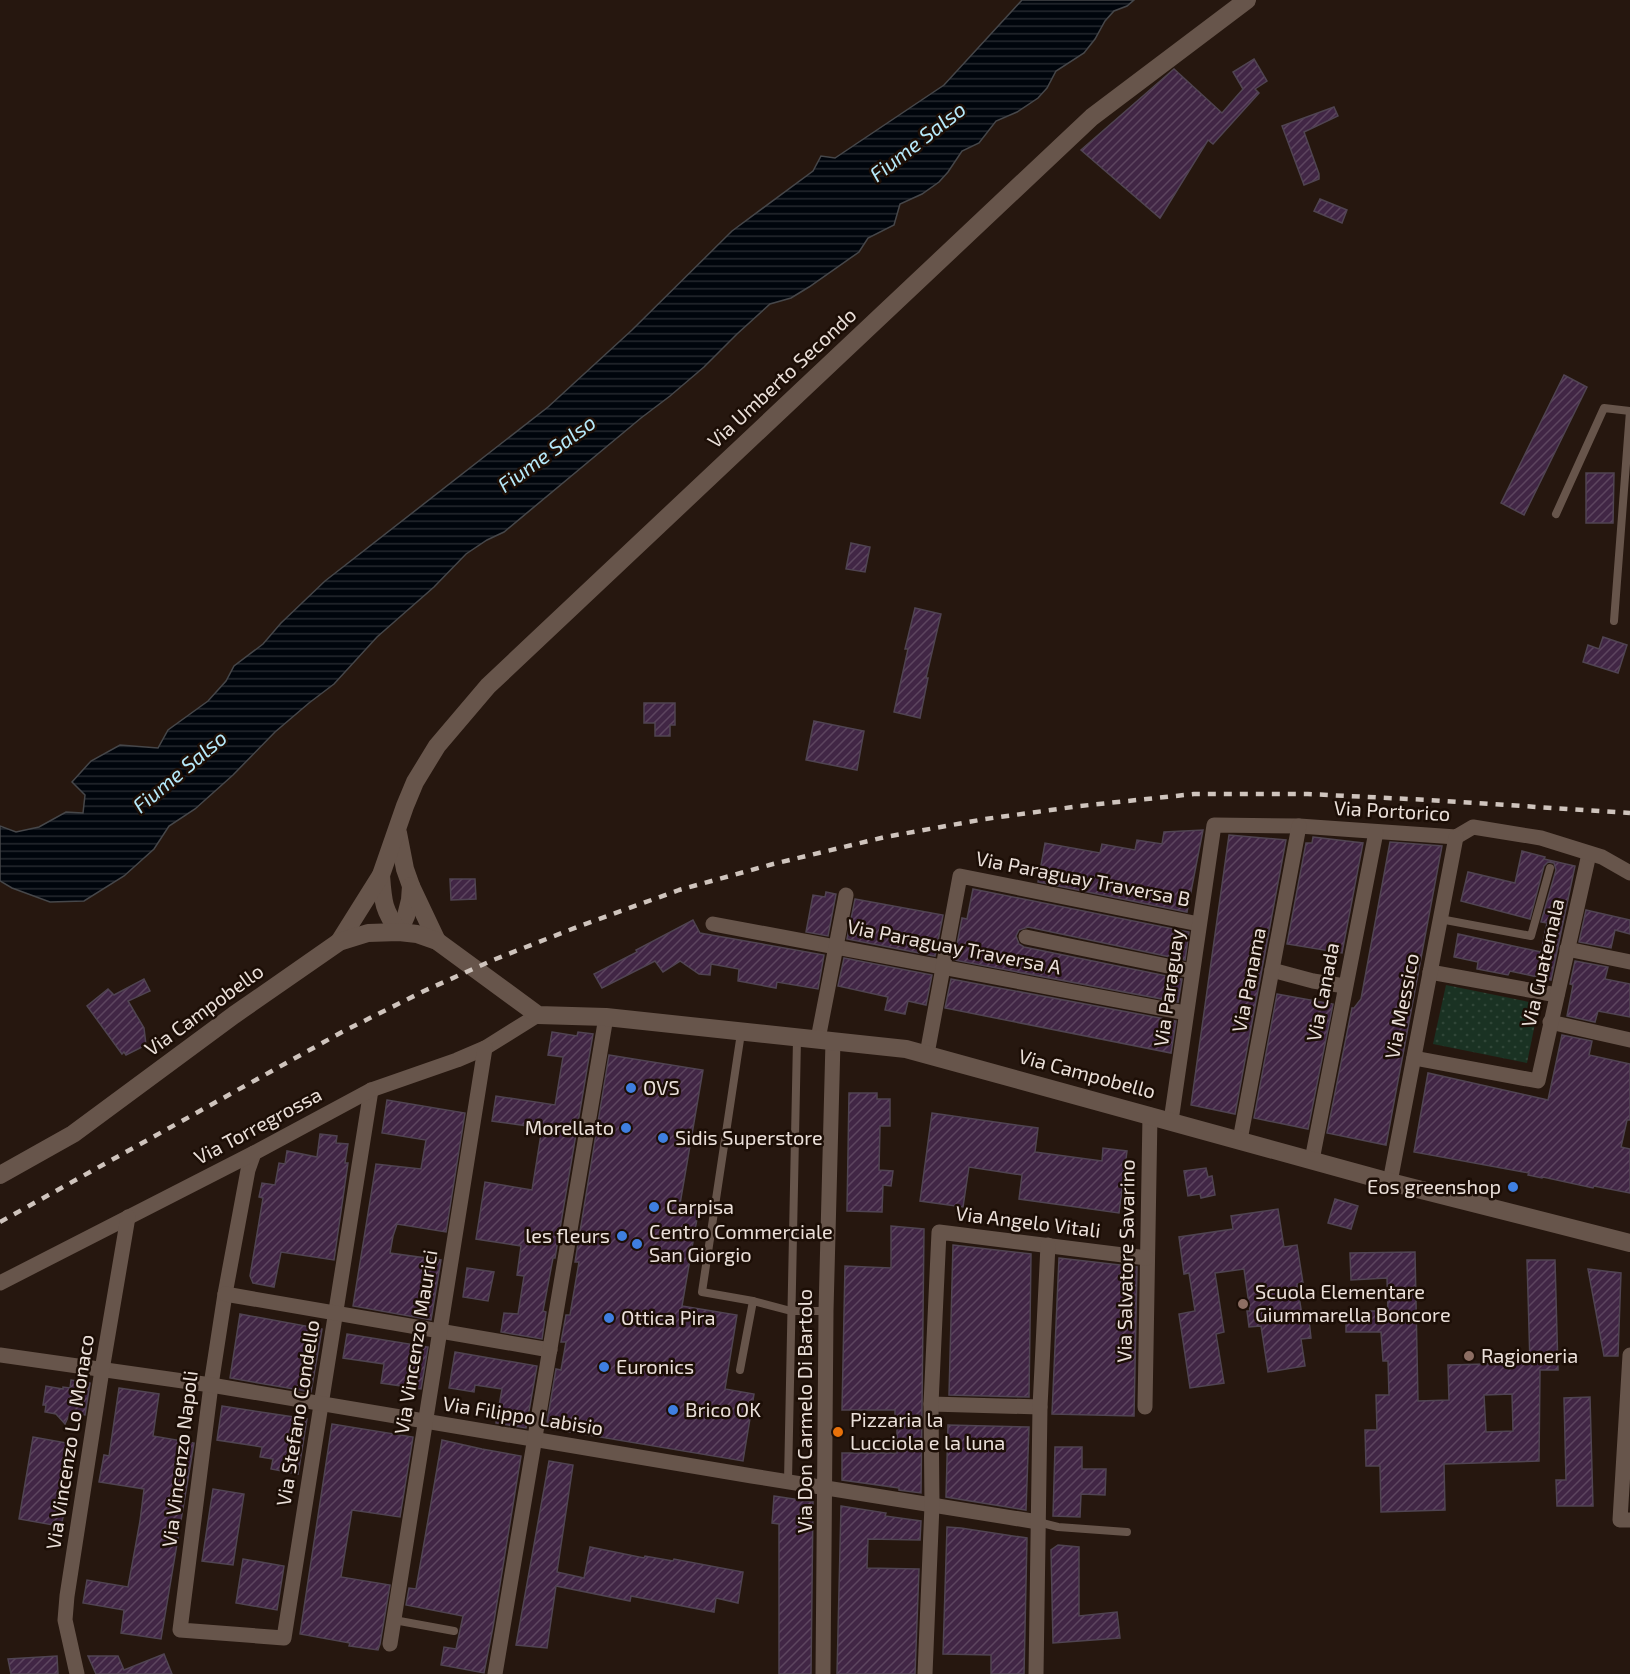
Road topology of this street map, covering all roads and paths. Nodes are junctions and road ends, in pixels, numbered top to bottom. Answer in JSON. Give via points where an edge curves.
{"nodes":[{"id":1,"x":1247,"y":0,"type":"edge"},
{"id":2,"x":1630,"y":411,"type":"edge"},
{"id":3,"x":1556,"y":514,"type":"dead end"},
{"id":4,"x":1614,"y":621,"type":"dead end"},
{"id":5,"x":1214,"y":825,"type":"joint"},
{"id":6,"x":1299,"y":826,"type":"junction"},
{"id":7,"x":397,"y":831,"type":"junction"},
{"id":8,"x":1376,"y":832,"type":"junction"},
{"id":9,"x":1456,"y":837,"type":"junction"},
{"id":10,"x":1589,"y":854,"type":"junction"},
{"id":11,"x":1550,"y":868,"type":"dead end"},
{"id":12,"x":1630,"y":873,"type":"edge"},
{"id":13,"x":381,"y":875,"type":"junction"},
{"id":14,"x":411,"y":886,"type":"junction"},
{"id":15,"x":846,"y":895,"type":"dead end"},
{"id":16,"x":1440,"y":919,"type":"junction"},
{"id":17,"x":713,"y":924,"type":"dead end"},
{"id":18,"x":1199,"y":924,"type":"junction"},
{"id":19,"x":399,"y":932,"type":"junction"},
{"id":20,"x":1026,"y":937,"type":"dead end"},
{"id":21,"x":339,"y":942,"type":"junction"},
{"id":22,"x":442,"y":945,"type":"junction"},
{"id":23,"x":836,"y":946,"type":"junction"},
{"id":24,"x":1567,"y":949,"type":"junction"},
{"id":25,"x":1630,"y":962,"type":"edge"},
{"id":26,"x":943,"y":967,"type":"junction"},
{"id":27,"x":1272,"y":970,"type":"junction"},
{"id":28,"x":1192,"y":971,"type":"junction"},
{"id":29,"x":1430,"y":972,"type":"junction"},
{"id":30,"x":1345,"y":986,"type":"junction"},
{"id":31,"x":1557,"y":995,"type":"junction"},
{"id":32,"x":530,"y":1010,"type":"junction"},
{"id":33,"x":1186,"y":1013,"type":"junction"},
{"id":34,"x":606,"y":1017,"type":"junction"},
{"id":35,"x":1550,"y":1022,"type":"junction"},
{"id":36,"x":741,"y":1031,"type":"junction"},
{"id":37,"x":797,"y":1037,"type":"junction"},
{"id":38,"x":825,"y":1040,"type":"junction"},
{"id":39,"x":1630,"y":1040,"type":"edge"},
{"id":40,"x":485,"y":1048,"type":"junction"},
{"id":41,"x":927,"y":1054,"type":"junction"},
{"id":42,"x":1414,"y":1058,"type":"junction"},
{"id":43,"x":371,"y":1090,"type":"junction"},
{"id":44,"x":1150,"y":1115,"type":"junction"},
{"id":45,"x":1171,"y":1121,"type":"junction"},
{"id":46,"x":1240,"y":1140,"type":"junction"},
{"id":47,"x":254,"y":1153,"type":"junction"},
{"id":48,"x":1312,"y":1160,"type":"junction"},
{"id":49,"x":0,"y":1175,"type":"edge"},
{"id":50,"x":1389,"y":1182,"type":"junction"},
{"id":51,"x":128,"y":1217,"type":"junction"},
{"id":52,"x":1630,"y":1243,"type":"edge"},
{"id":53,"x":1048,"y":1245,"type":"junction"},
{"id":54,"x":1147,"y":1257,"type":"junction"},
{"id":55,"x":0,"y":1283,"type":"edge"},
{"id":56,"x":225,"y":1294,"type":"junction"},
{"id":57,"x":753,"y":1301,"type":"junction"},
{"id":58,"x":791,"y":1311,"type":"junction"},
{"id":59,"x":826,"y":1311,"type":"junction"},
{"id":60,"x":335,"y":1313,"type":"junction"},
{"id":61,"x":439,"y":1331,"type":"junction"},
{"id":62,"x":550,"y":1350,"type":"junction"},
{"id":63,"x":0,"y":1355,"type":"edge"},
{"id":64,"x":1630,"y":1355,"type":"edge"},
{"id":65,"x":102,"y":1370,"type":"junction"},
{"id":66,"x":740,"y":1370,"type":"dead end"},
{"id":67,"x":211,"y":1385,"type":"junction"},
{"id":68,"x":321,"y":1404,"type":"junction"},
{"id":69,"x":931,"y":1404,"type":"junction"},
{"id":70,"x":1040,"y":1407,"type":"junction"},
{"id":71,"x":1145,"y":1407,"type":"dead end"},
{"id":72,"x":425,"y":1421,"type":"junction"},
{"id":73,"x":534,"y":1440,"type":"junction"},
{"id":74,"x":788,"y":1481,"type":"junction"},
{"id":75,"x":826,"y":1487,"type":"junction"},
{"id":76,"x":932,"y":1505,"type":"junction"},
{"id":77,"x":1625,"y":1520,"type":"edge"},
{"id":78,"x":1038,"y":1522,"type":"junction"},
{"id":79,"x":1127,"y":1532,"type":"dead end"},
{"id":80,"x":394,"y":1620,"type":"junction"},
{"id":81,"x":180,"y":1630,"type":"joint"},
{"id":82,"x":454,"y":1631,"type":"dead end"},
{"id":83,"x":390,"y":1644,"type":"dead end"},
{"id":84,"x":77,"y":1674,"type":"edge"},
{"id":85,"x":495,"y":1674,"type":"edge"},
{"id":86,"x":823,"y":1674,"type":"edge"},
{"id":87,"x":925,"y":1674,"type":"edge"},
{"id":88,"x":1036,"y":1674,"type":"edge"}],
"edges":[{"from":1,"to":7,"type":"main road","name":"Via Umberto Secondo","via":[[1092,117],[488,686],[437,746],[415,782]]},
{"from":2,"to":3,"type":"lane","via":[[1604,408]]},
{"from":2,"to":4,"type":"lane"},
{"from":5,"to":6,"type":"street","name":"Via Portorico"},
{"from":5,"to":18,"type":"street","name":"Via Paraguay"},
{"from":6,"to":8,"type":"street","name":"Via Portorico"},
{"from":6,"to":27,"type":"street","name":"Via Panama"},
{"from":7,"to":13,"type":"main road","name":"Via Umberto Secondo"},
{"from":7,"to":14,"type":"main road"},
{"from":8,"to":9,"type":"street","name":"Via Portorico"},
{"from":8,"to":30,"type":"street","name":"Via Canada"},
{"from":9,"to":10,"type":"street","name":"Via Portorico","via":[[1473,827],[1541,838]]},
{"from":9,"to":16,"type":"street","name":"Via Messico"},
{"from":10,"to":12,"type":"street","name":"Via Portorico"},
{"from":10,"to":24,"type":"street","name":"Via Guatemala"},
{"from":11,"to":16,"type":"lane","via":[[1531,936]]},
{"from":13,"to":19,"type":"main road","via":[[383,902]]},
{"from":13,"to":21,"type":"main road"},
{"from":14,"to":19,"type":"main road"},
{"from":14,"to":22,"type":"main road"},
{"from":15,"to":23,"type":"street","name":"Via Don Carmelo Di Bartolo"},
{"from":16,"to":29,"type":"street","name":"Via Messico"},
{"from":17,"to":23,"type":"street","name":"Via Paraguay Traversa A"},
{"from":18,"to":26,"type":"street","name":"Via Paraguay Traversa B","via":[[960,876]]},
{"from":18,"to":28,"type":"street","name":"Via Paraguay"},
{"from":19,"to":21,"type":"main road","name":"Via Campobello","via":[[368,933]]},
{"from":19,"to":22,"type":"main road","name":"Via Campobello","via":[[417,934]]},
{"from":20,"to":28,"type":"street"},
{"from":21,"to":49,"type":"main road","name":"Via Campobello","via":[[73,1134]]},
{"from":22,"to":32,"type":"main road"},
{"from":23,"to":26,"type":"street","name":"Via Paraguay Traversa A"},
{"from":23,"to":38,"type":"street","name":"Via Don Carmelo Di Bartolo"},
{"from":24,"to":25,"type":"street"},
{"from":24,"to":31,"type":"street","name":"Via Guatemala"},
{"from":26,"to":33,"type":"street","name":"Via Paraguay Traversa A"},
{"from":26,"to":41,"type":"street","name":"Via Paraguay Traversa B"},
{"from":27,"to":30,"type":"street"},
{"from":27,"to":46,"type":"street","name":"Via Panama"},
{"from":28,"to":33,"type":"street","name":"Via Paraguay"},
{"from":29,"to":31,"type":"street"},
{"from":29,"to":42,"type":"street","name":"Via Messico"},
{"from":30,"to":48,"type":"street","name":"Via Canada"},
{"from":31,"to":35,"type":"street","name":"Via Guatemala"},
{"from":32,"to":34,"type":"main road","name":"Via Campobello"},
{"from":32,"to":40,"type":"street","name":"Via Torregrossa"},
{"from":33,"to":45,"type":"street","name":"Via Paraguay"},
{"from":34,"to":36,"type":"main road","name":"Via Campobello"},
{"from":34,"to":62,"type":"street"},
{"from":35,"to":39,"type":"street"},
{"from":35,"to":42,"type":"street","name":"Via Guatemala","via":[[1538,1081]]},
{"from":36,"to":37,"type":"main road","name":"Via Campobello"},
{"from":36,"to":57,"type":"lane","via":[[702,1292]]},
{"from":37,"to":38,"type":"main road","name":"Via Campobello"},
{"from":37,"to":58,"type":"lane"},
{"from":38,"to":41,"type":"main road","name":"Via Campobello"},
{"from":38,"to":59,"type":"street","name":"Via Don Carmelo Di Bartolo"},
{"from":40,"to":43,"type":"street","name":"Via Torregrossa"},
{"from":40,"to":61,"type":"street","name":"Via Vincenzo Maurici"},
{"from":41,"to":44,"type":"main road","name":"Via Campobello"},
{"from":42,"to":50,"type":"street","name":"Via Messico"},
{"from":43,"to":47,"type":"street","name":"Via Torregrossa"},
{"from":43,"to":60,"type":"street","name":"Via Stefano Condello"},
{"from":44,"to":45,"type":"main road","name":"Via Campobello"},
{"from":44,"to":54,"type":"street","name":"Via Salvatore Savarino"},
{"from":45,"to":46,"type":"main road","name":"Via Campobello"},
{"from":46,"to":48,"type":"main road","name":"Via Campobello"},
{"from":47,"to":51,"type":"street","name":"Via Torregrossa"},
{"from":47,"to":56,"type":"street","name":"Via Vincenzo Napoli"},
{"from":48,"to":50,"type":"main road","name":"Via Campobello"},
{"from":50,"to":52,"type":"main road","name":"Via Campobello"},
{"from":51,"to":55,"type":"street","name":"Via Torregrossa"},
{"from":51,"to":65,"type":"street","name":"Via Vincenzo Lo Monaco"},
{"from":53,"to":54,"type":"street","name":"Via Angelo Vitali"},
{"from":53,"to":69,"type":"street","name":"Via Angelo Vitali","via":[[939,1232]]},
{"from":53,"to":70,"type":"street"},
{"from":54,"to":71,"type":"street","name":"Via Salvatore Savarino"},
{"from":56,"to":60,"type":"street"},
{"from":56,"to":67,"type":"street","name":"Via Vincenzo Napoli"},
{"from":57,"to":58,"type":"lane"},
{"from":57,"to":66,"type":"lane"},
{"from":58,"to":59,"type":"lane"},
{"from":58,"to":74,"type":"lane"},
{"from":59,"to":75,"type":"street","name":"Via Don Carmelo Di Bartolo"},
{"from":60,"to":61,"type":"street"},
{"from":60,"to":68,"type":"street","name":"Via Stefano Condello"},
{"from":61,"to":62,"type":"street"},
{"from":61,"to":72,"type":"street","name":"Via Vincenzo Maurici"},
{"from":62,"to":73,"type":"street"},
{"from":63,"to":65,"type":"street","name":"Via Filippo Labisio"},
{"from":64,"to":77,"type":"street"},
{"from":65,"to":67,"type":"street","name":"Via Filippo Labisio"},
{"from":65,"to":84,"type":"street","name":"Via Vincenzo Lo Monaco","via":[[65,1620]]},
{"from":67,"to":68,"type":"street","name":"Via Filippo Labisio"},
{"from":67,"to":81,"type":"street","name":"Via Vincenzo Napoli"},
{"from":68,"to":72,"type":"street","name":"Via Filippo Labisio"},
{"from":68,"to":81,"type":"street","name":"Via Stefano Condello","via":[[284,1638]]},
{"from":69,"to":70,"type":"street"},
{"from":69,"to":76,"type":"street"},
{"from":70,"to":78,"type":"street"},
{"from":72,"to":73,"type":"street","name":"Via Filippo Labisio"},
{"from":72,"to":80,"type":"street","name":"Via Vincenzo Maurici"},
{"from":73,"to":74,"type":"street","name":"Via Filippo Labisio"},
{"from":73,"to":85,"type":"street"},
{"from":74,"to":75,"type":"street","name":"Via Filippo Labisio"},
{"from":75,"to":76,"type":"street","name":"Via Filippo Labisio"},
{"from":75,"to":86,"type":"street","name":"Via Don Carmelo Di Bartolo"},
{"from":76,"to":78,"type":"street","name":"Via Filippo Labisio"},
{"from":76,"to":87,"type":"street"},
{"from":78,"to":79,"type":"lane"},
{"from":78,"to":88,"type":"street"},
{"from":80,"to":82,"type":"lane"},
{"from":80,"to":83,"type":"street","name":"Via Vincenzo Maurici"}]}
